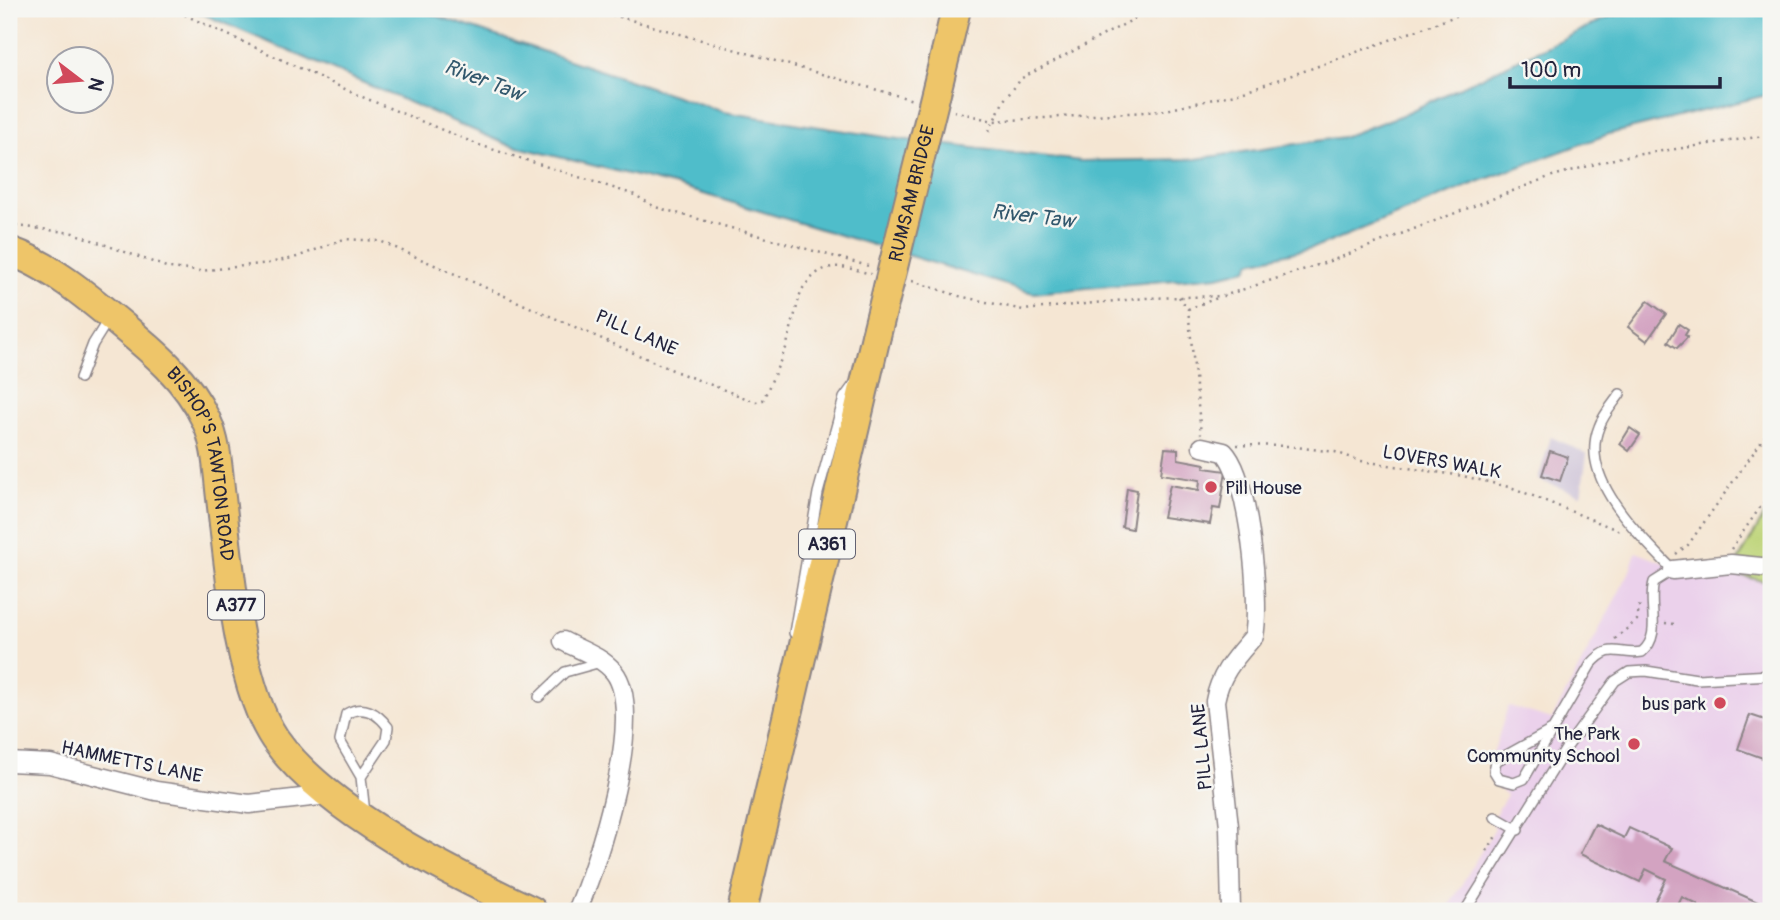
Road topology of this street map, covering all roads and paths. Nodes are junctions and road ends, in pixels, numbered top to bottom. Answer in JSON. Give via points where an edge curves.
{"nodes":[{"id":1,"x":172,"y":9,"type":"edge"},
{"id":2,"x":956,"y":9,"type":"edge"},
{"id":3,"x":1153,"y":9,"type":"edge"},
{"id":4,"x":1475,"y":9,"type":"edge"},
{"id":5,"x":1310,"y":69,"type":"dead end"},
{"id":6,"x":989,"y":131,"type":"dead end"},
{"id":7,"x":1771,"y":135,"type":"edge"},
{"id":8,"x":9,"y":225,"type":"edge"},
{"id":9,"x":9,"y":251,"type":"edge"},
{"id":10,"x":877,"y":269,"type":"dead end"},
{"id":11,"x":875,"y":275,"type":"dead end"},
{"id":12,"x":904,"y":279,"type":"dead end"},
{"id":13,"x":1223,"y":296,"type":"junction"},
{"id":14,"x":1179,"y":297,"type":"junction"},
{"id":15,"x":1188,"y":309,"type":"junction"},
{"id":16,"x":110,"y":315,"type":"junction"},
{"id":17,"x":80,"y":378,"type":"dead end"},
{"id":18,"x":1620,"y":394,"type":"dead end"},
{"id":19,"x":1771,"y":428,"type":"edge"},
{"id":20,"x":1202,"y":447,"type":"joint"},
{"id":21,"x":1224,"y":452,"type":"junction"},
{"id":22,"x":1771,"y":492,"type":"edge"},
{"id":23,"x":1647,"y":542,"type":"junction"},
{"id":24,"x":1688,"y":545,"type":"dead end"},
{"id":25,"x":1727,"y":553,"type":"dead end"},
{"id":26,"x":1771,"y":568,"type":"edge"},
{"id":27,"x":1674,"y":569,"type":"junction"},
{"id":28,"x":563,"y":642,"type":"dead end"},
{"id":29,"x":602,"y":662,"type":"junction"},
{"id":30,"x":1771,"y":675,"type":"edge"},
{"id":31,"x":539,"y":697,"type":"dead end"},
{"id":32,"x":1552,"y":730,"type":"junction"},
{"id":33,"x":9,"y":762,"type":"edge"},
{"id":34,"x":361,"y":777,"type":"junction"},
{"id":35,"x":327,"y":790,"type":"junction"},
{"id":36,"x":1495,"y":817,"type":"dead end"},
{"id":37,"x":365,"y":818,"type":"junction"},
{"id":38,"x":1518,"y":830,"type":"junction"},
{"id":39,"x":532,"y":911,"type":"edge"},
{"id":40,"x":577,"y":911,"type":"edge"},
{"id":41,"x":741,"y":911,"type":"edge"},
{"id":42,"x":1231,"y":911,"type":"edge"},
{"id":43,"x":1465,"y":911,"type":"edge"}],
"edges":[{"from":1,"to":10,"type":"path","via":[[479,145],[635,195],[654,207]]},
{"from":2,"to":41,"type":"highway","name":"RUMSAM BRIDGE","number":"A361","bridge":true},
{"from":3,"to":6,"type":"path","via":[[1022,78],[1004,100]]},
{"from":4,"to":5,"type":"path"},
{"from":7,"to":13,"type":"path","via":[[1621,157],[1549,177],[1336,259]]},
{"from":8,"to":11,"type":"path","name":"PILL LANE","via":[[73,233],[169,268],[200,271],[297,257],[344,239],[380,241],[653,362],[756,402],[763,400],[774,378],[801,291],[818,270],[831,265]]},
{"from":9,"to":16,"type":"highway","name":"BISHOP'S TAWTON ROAD","number":"A377"},
{"from":12,"to":14,"type":"path","via":[[1023,310]]},
{"from":13,"to":14,"type":"path"},
{"from":13,"to":15,"type":"path"},
{"from":14,"to":15,"type":"path"},
{"from":15,"to":20,"type":"path"},
{"from":16,"to":17,"type":"lane"},
{"from":16,"to":35,"type":"highway","name":"BISHOP'S TAWTON ROAD","number":"A377","via":[[175,373],[208,423],[253,694],[274,737],[294,762]]},
{"from":18,"to":23,"type":"lane","via":[[1596,436],[1598,477]]},
{"from":19,"to":24,"type":"path"},
{"from":20,"to":21,"type":"street"},
{"from":21,"to":23,"type":"path","name":"LOVERS WALK","via":[[1237,445],[1288,446],[1463,476],[1513,488]]},
{"from":21,"to":42,"type":"street","name":"PILL LANE","via":[[1238,473],[1246,507],[1256,625],[1254,636],[1222,678],[1215,701],[1229,826]]},
{"from":22,"to":25,"type":"path"},
{"from":23,"to":27,"type":"lane"},
{"from":26,"to":27,"type":"street","via":[[1731,564]]},
{"from":27,"to":32,"type":"lane","via":[[1654,582],[1650,595],[1651,645],[1642,652],[1614,649],[1600,654]]},
{"from":28,"to":29,"type":"street"},
{"from":29,"to":31,"type":"lane","via":[[565,672]]},
{"from":29,"to":40,"type":"street","via":[[615,673],[627,712],[612,804]]},
{"from":30,"to":38,"type":"lane","via":[[1697,679],[1629,672],[1604,692]]},
{"from":32,"to":32,"type":"lane","via":[[1524,779],[1514,783],[1499,779],[1494,771],[1496,761]]},
{"from":33,"to":35,"type":"street","name":"HAMMETTS LANE","via":[[50,764],[156,791],[249,804],[320,796]]},
{"from":34,"to":34,"type":"lane","via":[[340,741],[346,714],[357,709],[371,711],[388,727],[386,740]]},
{"from":34,"to":37,"type":"lane"},
{"from":35,"to":37,"type":"highway","name":"BISHOP'S TAWTON ROAD","number":"A377"},
{"from":36,"to":38,"type":"lane"},
{"from":37,"to":39,"type":"highway","name":"BISHOP'S TAWTON ROAD","number":"A377","via":[[416,853]]},
{"from":38,"to":43,"type":"lane"}]}
